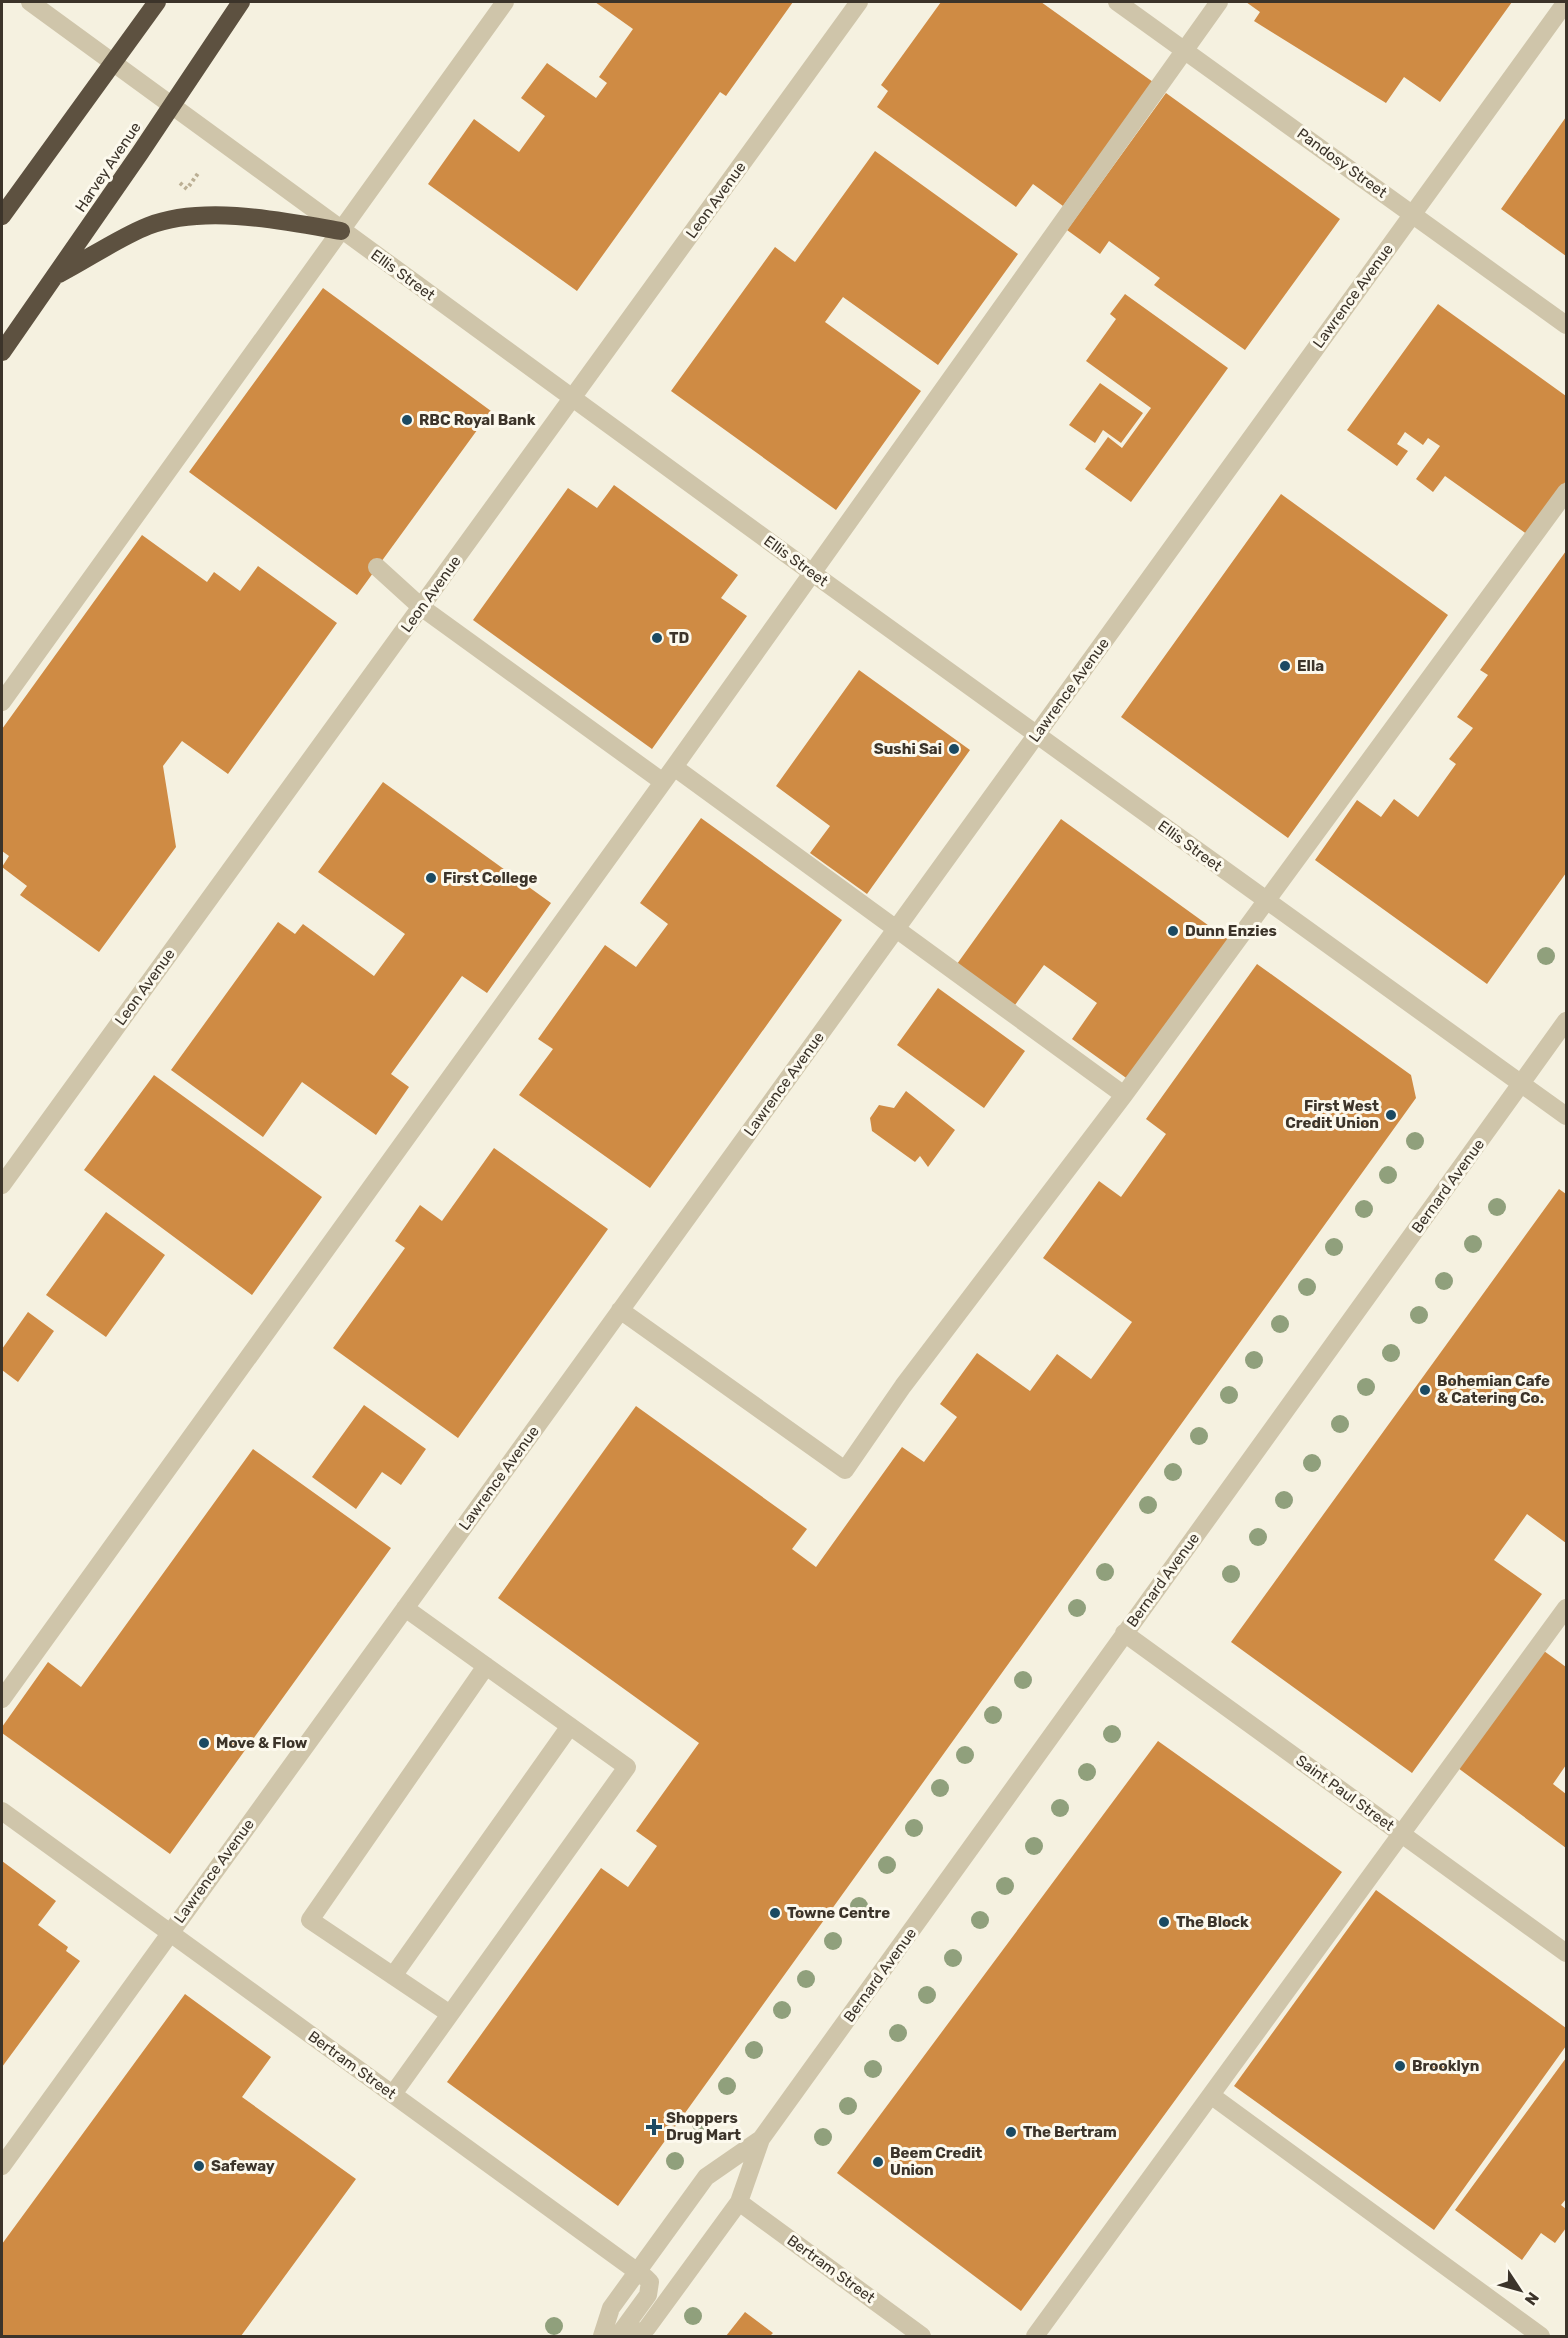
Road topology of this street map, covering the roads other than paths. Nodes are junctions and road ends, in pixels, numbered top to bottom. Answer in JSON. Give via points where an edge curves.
{"nodes":[{"id":1,"x":30,"y":2,"type":"edge"},
{"id":2,"x":157,"y":2,"type":"edge"},
{"id":3,"x":242,"y":2,"type":"edge"},
{"id":4,"x":505,"y":2,"type":"edge"},
{"id":5,"x":859,"y":2,"type":"edge"},
{"id":6,"x":1118,"y":2,"type":"edge"},
{"id":7,"x":1219,"y":2,"type":"edge"},
{"id":8,"x":1566,"y":2,"type":"edge"},
{"id":9,"x":1185,"y":49,"type":"junction"},
{"id":10,"x":114,"y":63,"type":"junction"},
{"id":11,"x":171,"y":107,"type":"junction"},
{"id":12,"x":1413,"y":214,"type":"junction"},
{"id":13,"x":2,"y":216,"type":"edge"},
{"id":14,"x":341,"y":231,"type":"junction"},
{"id":15,"x":55,"y":277,"type":"junction"},
{"id":16,"x":1566,"y":325,"type":"edge"},
{"id":17,"x":2,"y":352,"type":"edge"},
{"id":18,"x":573,"y":397,"type":"junction"},
{"id":19,"x":1566,"y":492,"type":"edge"},
{"id":20,"x":377,"y":567,"type":"dead end"},
{"id":21,"x":811,"y":572,"type":"junction"},
{"id":22,"x":421,"y":607,"type":"junction"},
{"id":23,"x":5,"y":690,"type":"edge"},
{"id":24,"x":1036,"y":735,"type":"junction"},
{"id":25,"x":668,"y":774,"type":"junction"},
{"id":26,"x":1267,"y":902,"type":"junction"},
{"id":27,"x":896,"y":929,"type":"junction"},
{"id":28,"x":1566,"y":1021,"type":"edge"},
{"id":29,"x":1522,"y":1084,"type":"junction"},
{"id":30,"x":1124,"y":1095,"type":"junction"},
{"id":31,"x":1566,"y":1116,"type":"edge"},
{"id":32,"x":2,"y":1185,"type":"edge"},
{"id":33,"x":620,"y":1310,"type":"junction"},
{"id":34,"x":405,"y":1608,"type":"junction"},
{"id":35,"x":1566,"y":1608,"type":"edge"},
{"id":36,"x":1124,"y":1633,"type":"junction"},
{"id":37,"x":486,"y":1666,"type":"junction"},
{"id":38,"x":2,"y":1699,"type":"edge"},
{"id":39,"x":570,"y":1726,"type":"junction"},
{"id":40,"x":2,"y":1811,"type":"edge"},
{"id":41,"x":1401,"y":1833,"type":"junction"},
{"id":42,"x":170,"y":1933,"type":"junction"},
{"id":43,"x":1566,"y":1953,"type":"edge"},
{"id":44,"x":393,"y":1976,"type":"junction"},
{"id":45,"x":450,"y":2014,"type":"junction"},
{"id":46,"x":393,"y":2094,"type":"junction"},
{"id":47,"x":1212,"y":2096,"type":"junction"},
{"id":48,"x":761,"y":2139,"type":"junction"},
{"id":49,"x":2,"y":2166,"type":"edge"},
{"id":50,"x":739,"y":2202,"type":"junction"},
{"id":51,"x":637,"y":2271,"type":"junction"},
{"id":52,"x":602,"y":2337,"type":"edge"},
{"id":53,"x":618,"y":2337,"type":"edge"},
{"id":54,"x":636,"y":2337,"type":"edge"},
{"id":55,"x":922,"y":2337,"type":"edge"},
{"id":56,"x":1035,"y":2337,"type":"edge"},
{"id":57,"x":1541,"y":2337,"type":"edge"}],
"edges":[{"from":1,"to":10,"type":"street","name":"Ellis Street"},
{"from":2,"to":10,"type":"highway"},
{"from":3,"to":11,"type":"highway","name":"Harvey Avenue"},
{"from":4,"to":14,"type":"street"},
{"from":5,"to":18,"type":"street","name":"Leon Avenue"},
{"from":6,"to":9,"type":"street","name":"Pandosy Street"},
{"from":7,"to":9,"type":"street"},
{"from":8,"to":12,"type":"street","name":"Lawrence Avenue"},
{"from":9,"to":12,"type":"street","name":"Pandosy Street"},
{"from":9,"to":21,"type":"street"},
{"from":10,"to":11,"type":"street","name":"Ellis Street"},
{"from":10,"to":13,"type":"highway"},
{"from":11,"to":14,"type":"street","name":"Ellis Street"},
{"from":11,"to":15,"type":"highway","name":"Harvey Avenue"},
{"from":12,"to":16,"type":"street","name":"Pandosy Street"},
{"from":12,"to":24,"type":"street","name":"Lawrence Avenue"},
{"from":14,"to":15,"type":"highway","via":[[253,216],[194,217],[149,226]]},
{"from":14,"to":18,"type":"street","name":"Ellis Street"},
{"from":14,"to":23,"type":"street","via":[[201,440]]},
{"from":15,"to":17,"type":"highway","name":"Harvey Avenue"},
{"from":18,"to":21,"type":"street","name":"Ellis Street"},
{"from":18,"to":22,"type":"street","name":"Leon Avenue"},
{"from":19,"to":26,"type":"street"},
{"from":20,"to":22,"type":"street"},
{"from":21,"to":24,"type":"street","name":"Ellis Street"},
{"from":21,"to":25,"type":"street"},
{"from":22,"to":25,"type":"street"},
{"from":22,"to":32,"type":"street","name":"Leon Avenue"},
{"from":24,"to":26,"type":"street","name":"Ellis Street"},
{"from":24,"to":27,"type":"street","name":"Lawrence Avenue"},
{"from":25,"to":27,"type":"street"},
{"from":25,"to":38,"type":"street"},
{"from":26,"to":29,"type":"street","name":"Ellis Street"},
{"from":26,"to":30,"type":"street"},
{"from":27,"to":30,"type":"street"},
{"from":27,"to":33,"type":"street","name":"Lawrence Avenue"},
{"from":28,"to":29,"type":"street","name":"Bernard Avenue"},
{"from":29,"to":31,"type":"street","name":"Ellis Street"},
{"from":29,"to":36,"type":"street","name":"Bernard Avenue"},
{"from":30,"to":33,"type":"street","via":[[903,1386],[845,1470]]},
{"from":33,"to":34,"type":"street","name":"Lawrence Avenue"},
{"from":34,"to":37,"type":"street"},
{"from":34,"to":42,"type":"street","name":"Lawrence Avenue"},
{"from":35,"to":41,"type":"street"},
{"from":36,"to":41,"type":"street","name":"Saint Paul Street"},
{"from":36,"to":48,"type":"street","name":"Bernard Avenue"},
{"from":37,"to":39,"type":"street"},
{"from":37,"to":44,"type":"street","via":[[310,1920]]},
{"from":39,"to":44,"type":"street"},
{"from":39,"to":45,"type":"street","via":[[627,1767]]},
{"from":40,"to":42,"type":"street","name":"Bertram Street"},
{"from":41,"to":43,"type":"street","name":"Saint Paul Street"},
{"from":41,"to":47,"type":"street"},
{"from":42,"to":46,"type":"street","name":"Bertram Street"},
{"from":42,"to":49,"type":"street","name":"Lawrence Avenue"},
{"from":44,"to":45,"type":"street"},
{"from":45,"to":46,"type":"street"},
{"from":46,"to":51,"type":"street","name":"Bertram Street"},
{"from":47,"to":56,"type":"street"},
{"from":47,"to":57,"type":"street"},
{"from":48,"to":50,"type":"street","name":"Bernard Avenue"},
{"from":48,"to":51,"type":"street","name":"Bernard Avenue","via":[[706,2177]]},
{"from":50,"to":54,"type":"street","name":"Bernard Avenue","via":[[647,2328]]},
{"from":50,"to":55,"type":"street","name":"Bertram Street"},
{"from":51,"to":52,"type":"street","name":"Bernard Avenue","via":[[610,2308]]},
{"from":51,"to":53,"type":"street","name":"Bertram Street","via":[[650,2282],[648,2295]]}]}
